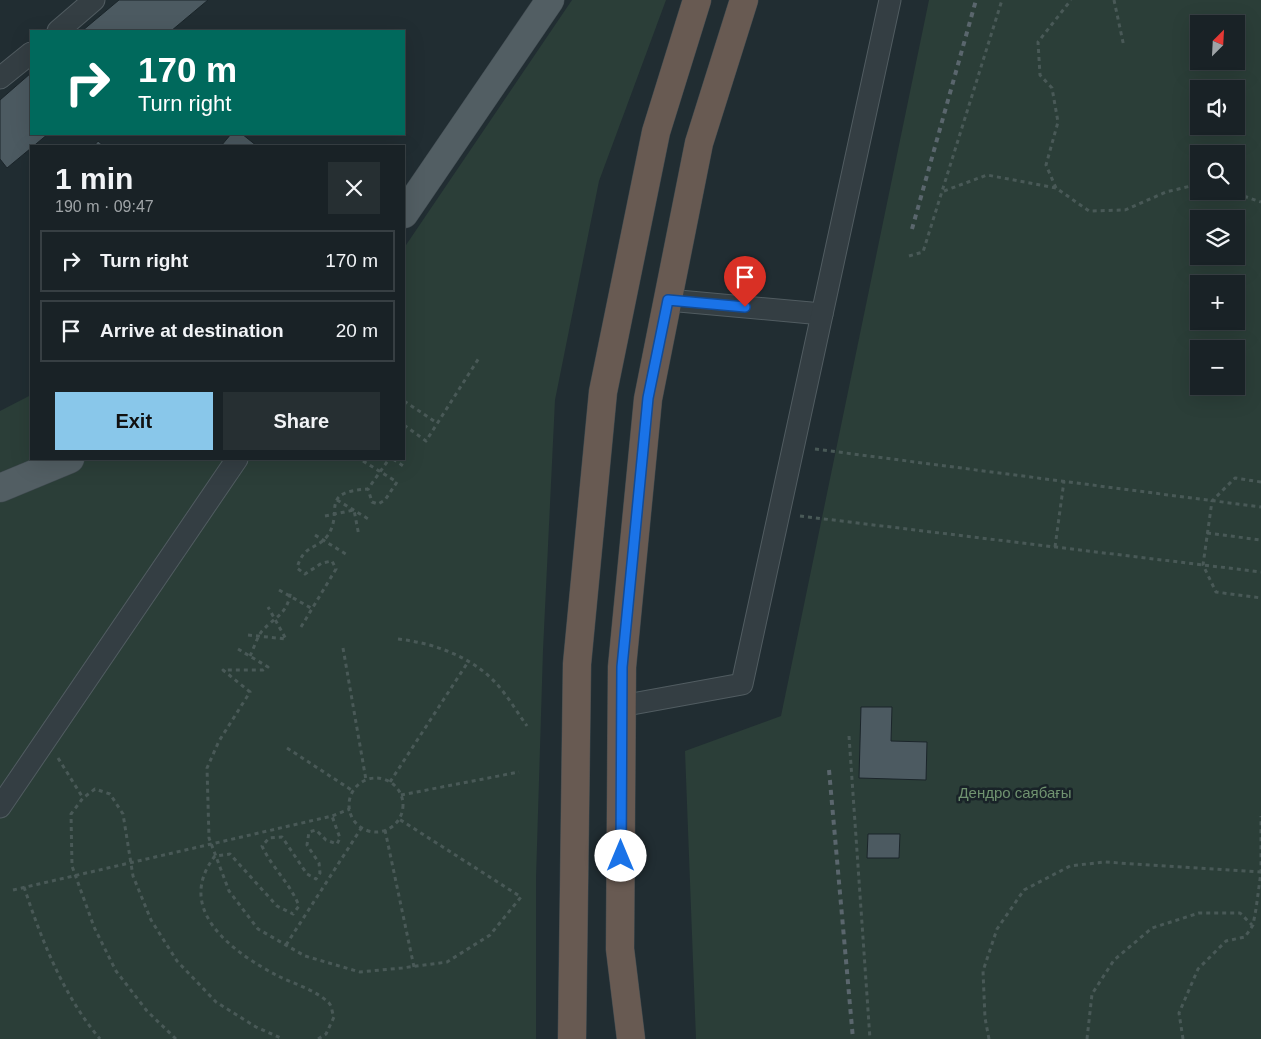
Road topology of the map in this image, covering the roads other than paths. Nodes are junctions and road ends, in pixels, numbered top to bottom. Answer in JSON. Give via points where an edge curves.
{"nodes":[{"id":1,"x":94,"y":0,"type":"edge"},
{"id":2,"x":550,"y":0,"type":"edge"},
{"id":3,"x":696,"y":0,"type":"edge"},
{"id":4,"x":744,"y":0,"type":"edge"},
{"id":5,"x":890,"y":0,"type":"edge"},
{"id":6,"x":59,"y":30,"type":"edge"},
{"id":7,"x":30,"y":54,"type":"edge"},
{"id":8,"x":0,"y":78,"type":"edge"},
{"id":9,"x":405,"y":213,"type":"edge"},
{"id":10,"x":668,"y":300,"type":"junction"},
{"id":11,"x":822,"y":314,"type":"junction"},
{"id":12,"x":68,"y":460,"type":"edge"},
{"id":13,"x":236,"y":460,"type":"edge"},
{"id":14,"x":0,"y":488,"type":"edge"},
{"id":15,"x":622,"y":706,"type":"junction"},
{"id":16,"x":0,"y":807,"type":"edge"},
{"id":17,"x":572,"y":1039,"type":"edge"},
{"id":18,"x":631,"y":1039,"type":"edge"}],
"edges":[{"from":1,"to":6,"type":"street"},
{"from":2,"to":9,"type":"main road"},
{"from":3,"to":17,"type":"highway","via":[[656,132],[603,392],[577,664]]},
{"from":4,"to":10,"type":"highway","via":[[699,143]]},
{"from":5,"to":11,"type":"street"},
{"from":7,"to":8,"type":"street"},
{"from":10,"to":11,"type":"street"},
{"from":10,"to":15,"type":"highway","via":[[648,398],[622,667]]},
{"from":11,"to":15,"type":"street","via":[[742,684]]},
{"from":12,"to":14,"type":"main road"},
{"from":13,"to":16,"type":"street"},
{"from":15,"to":18,"type":"highway","via":[[620,949]]}]}
